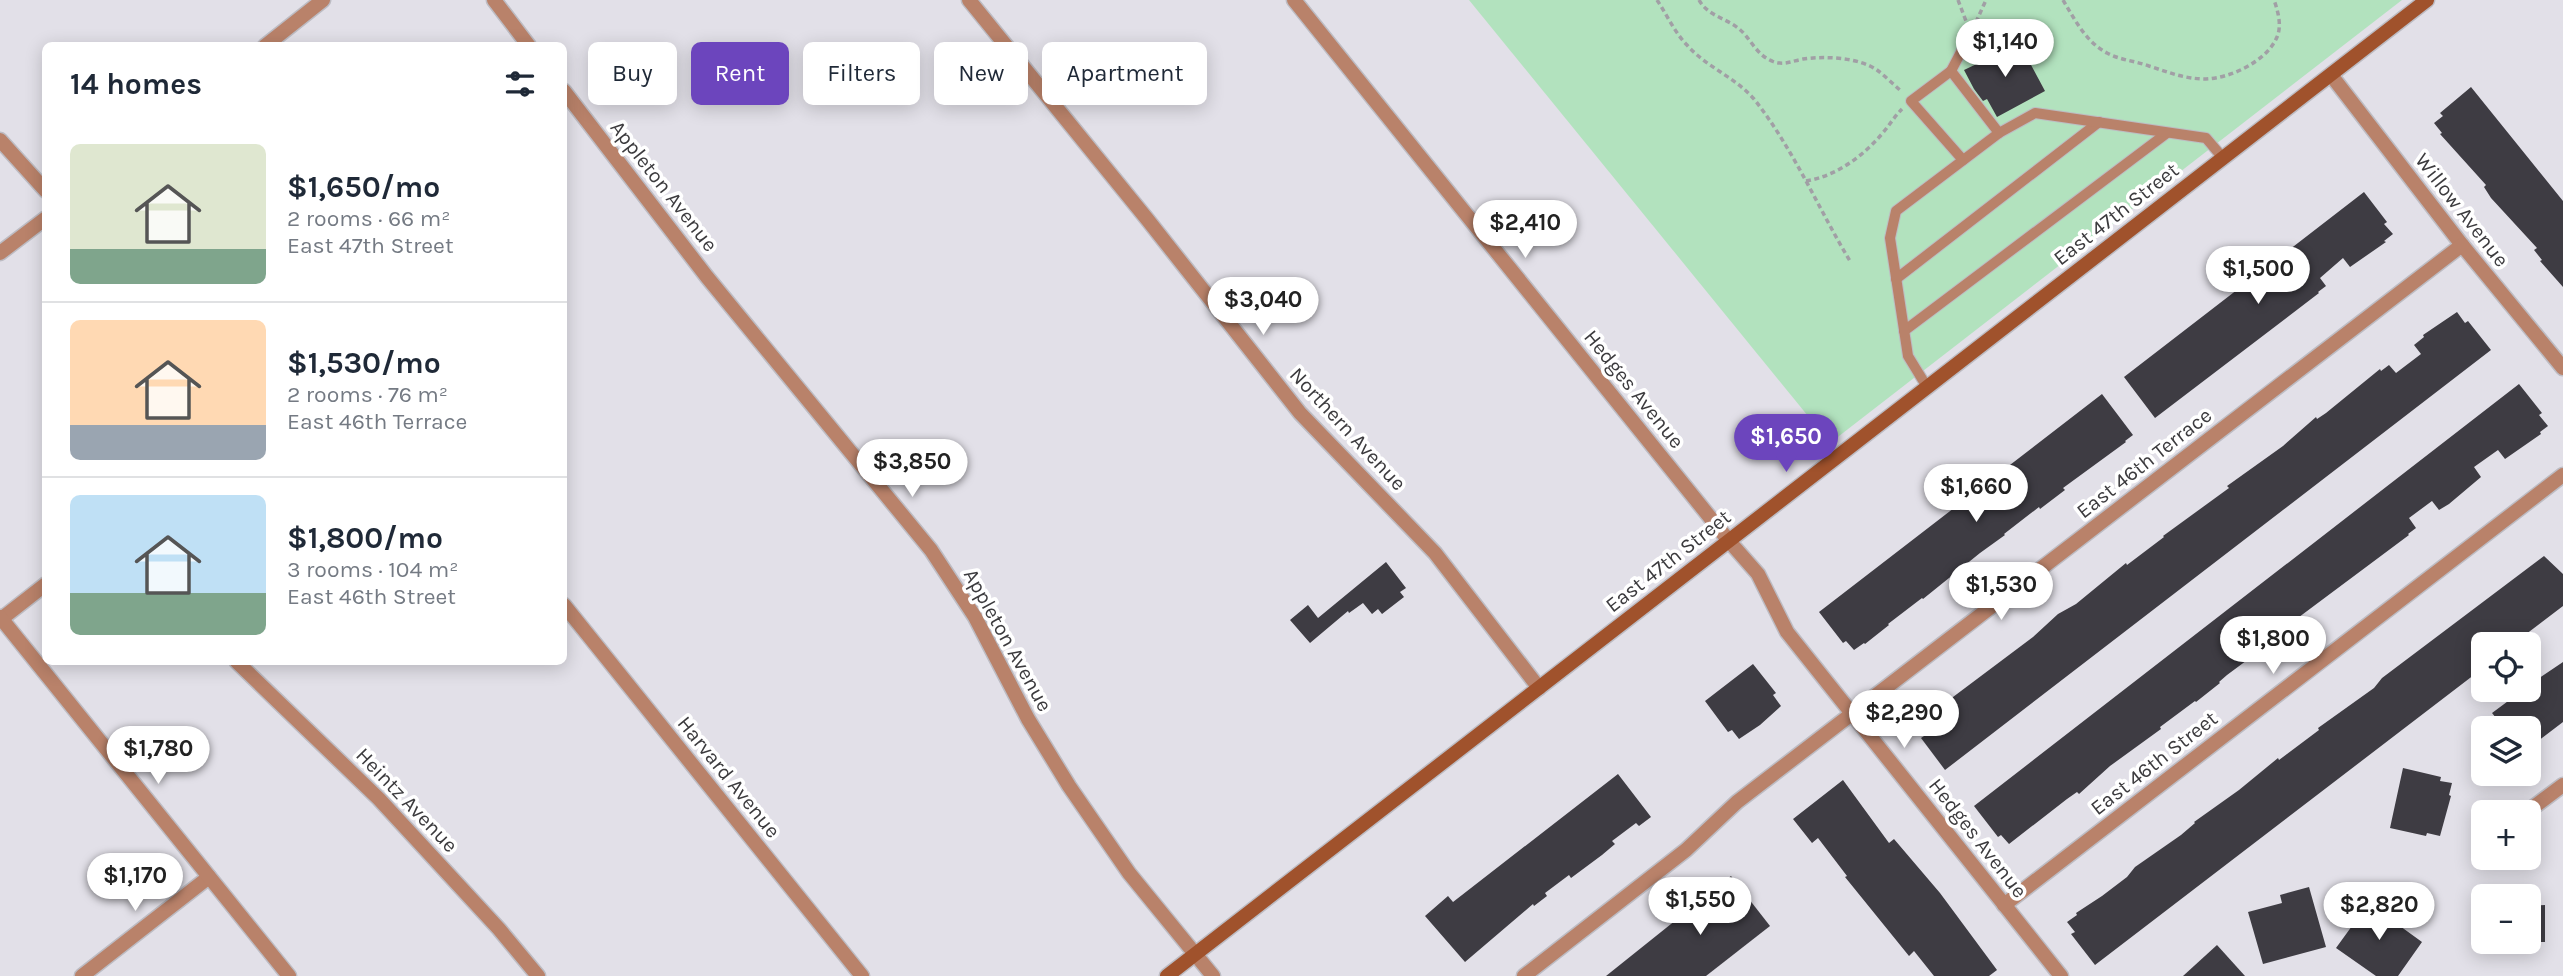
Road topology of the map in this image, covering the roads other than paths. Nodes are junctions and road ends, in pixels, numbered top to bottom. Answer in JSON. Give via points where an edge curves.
{"nodes":[{"id":1,"x":323,"y":0,"type":"edge"},
{"id":2,"x":494,"y":0,"type":"edge"},
{"id":3,"x":969,"y":0,"type":"edge"},
{"id":4,"x":1294,"y":0,"type":"edge"},
{"id":5,"x":2418,"y":3,"type":"edge"},
{"id":6,"x":1971,"y":33,"type":"road end"},
{"id":7,"x":270,"y":42,"type":"edge"},
{"id":8,"x":526,"y":42,"type":"edge"},
{"id":9,"x":1951,"y":71,"type":"junction"},
{"id":10,"x":2331,"y":75,"type":"junction"},
{"id":11,"x":567,"y":95,"type":"edge"},
{"id":12,"x":2099,"y":122,"type":"junction"},
{"id":13,"x":2167,"y":132,"type":"junction"},
{"id":14,"x":1999,"y":133,"type":"junction"},
{"id":15,"x":0,"y":140,"type":"edge"},
{"id":16,"x":2223,"y":158,"type":"junction"},
{"id":17,"x":1963,"y":160,"type":"junction"},
{"id":18,"x":42,"y":187,"type":"edge"},
{"id":19,"x":42,"y":221,"type":"edge"},
{"id":20,"x":2462,"y":245,"type":"junction"},
{"id":21,"x":0,"y":253,"type":"edge"},
{"id":22,"x":1896,"y":278,"type":"junction"},
{"id":23,"x":1904,"y":331,"type":"junction"},
{"id":24,"x":2563,"y":368,"type":"edge"},
{"id":25,"x":1927,"y":387,"type":"junction"},
{"id":26,"x":2563,"y":475,"type":"edge"},
{"id":27,"x":1728,"y":541,"type":"junction"},
{"id":28,"x":42,"y":587,"type":"edge"},
{"id":29,"x":567,"y":609,"type":"edge"},
{"id":30,"x":1,"y":619,"type":"edge"},
{"id":31,"x":240,"y":665,"type":"edge"},
{"id":32,"x":1539,"y":688,"type":"junction"},
{"id":33,"x":1853,"y":714,"type":"junction"},
{"id":34,"x":2563,"y":785,"type":"edge"},
{"id":35,"x":2541,"y":802,"type":"edge"},
{"id":36,"x":209,"y":877,"type":"junction"},
{"id":37,"x":2004,"y":905,"type":"junction"},
{"id":38,"x":1194,"y":954,"type":"junction"},
{"id":39,"x":82,"y":976,"type":"edge"},
{"id":40,"x":289,"y":976,"type":"edge"},
{"id":41,"x":538,"y":976,"type":"edge"},
{"id":42,"x":862,"y":976,"type":"edge"},
{"id":43,"x":1167,"y":976,"type":"edge"},
{"id":44,"x":1213,"y":976,"type":"edge"},
{"id":45,"x":1524,"y":976,"type":"edge"},
{"id":46,"x":2061,"y":976,"type":"edge"}],
"edges":[{"from":1,"to":7,"type":"street"},
{"from":2,"to":8,"type":"street"},
{"from":3,"to":32,"type":"street","name":"Northern Avenue","via":[[1300,413],[1435,552]]},
{"from":4,"to":27,"type":"street","name":"Hedges Avenue"},
{"from":5,"to":10,"type":"main road","name":"East 47th Street"},
{"from":6,"to":9,"type":"lane"},
{"from":9,"to":14,"type":"lane"},
{"from":9,"to":17,"type":"lane","via":[[1911,101]]},
{"from":10,"to":16,"type":"main road","name":"East 47th Street"},
{"from":10,"to":20,"type":"street","name":"Willow Avenue"},
{"from":11,"to":38,"type":"street","name":"Appleton Avenue","via":[[707,277],[931,550],[975,617],[1069,786],[1129,873]]},
{"from":12,"to":13,"type":"lane"},
{"from":12,"to":14,"type":"lane","via":[[2035,113]]},
{"from":12,"to":22,"type":"lane"},
{"from":13,"to":16,"type":"lane","via":[[2206,138]]},
{"from":13,"to":23,"type":"lane"},
{"from":14,"to":17,"type":"lane"},
{"from":15,"to":18,"type":"street"},
{"from":16,"to":25,"type":"main road","name":"East 47th Street"},
{"from":17,"to":22,"type":"lane","via":[[1896,212],[1890,238]]},
{"from":19,"to":21,"type":"street"},
{"from":20,"to":24,"type":"street","name":"Willow Avenue"},
{"from":20,"to":33,"type":"street","name":"East 46th Terrace"},
{"from":22,"to":23,"type":"lane"},
{"from":23,"to":25,"type":"lane","via":[[1908,356]]},
{"from":25,"to":27,"type":"main road","name":"East 47th Street"},
{"from":26,"to":37,"type":"street","name":"East 46th Street"},
{"from":27,"to":32,"type":"main road","name":"East 47th Street"},
{"from":27,"to":33,"type":"street","name":"Hedges Avenue","via":[[1758,574],[1787,632]]},
{"from":28,"to":30,"type":"street"},
{"from":29,"to":42,"type":"street","name":"Harvard Avenue"},
{"from":30,"to":36,"type":"street"},
{"from":31,"to":41,"type":"street","name":"Heintz Avenue","via":[[379,799]]},
{"from":32,"to":38,"type":"main road","name":"East 47th Street"},
{"from":33,"to":37,"type":"street","name":"Hedges Avenue"},
{"from":33,"to":45,"type":"street","name":"East 46th Terrace"},
{"from":34,"to":35,"type":"street"},
{"from":36,"to":39,"type":"street"},
{"from":36,"to":40,"type":"street"},
{"from":37,"to":46,"type":"street","name":"Hedges Avenue"},
{"from":38,"to":43,"type":"main road","name":"East 47th Street"},
{"from":38,"to":44,"type":"street","name":"Appleton Avenue"}]}
